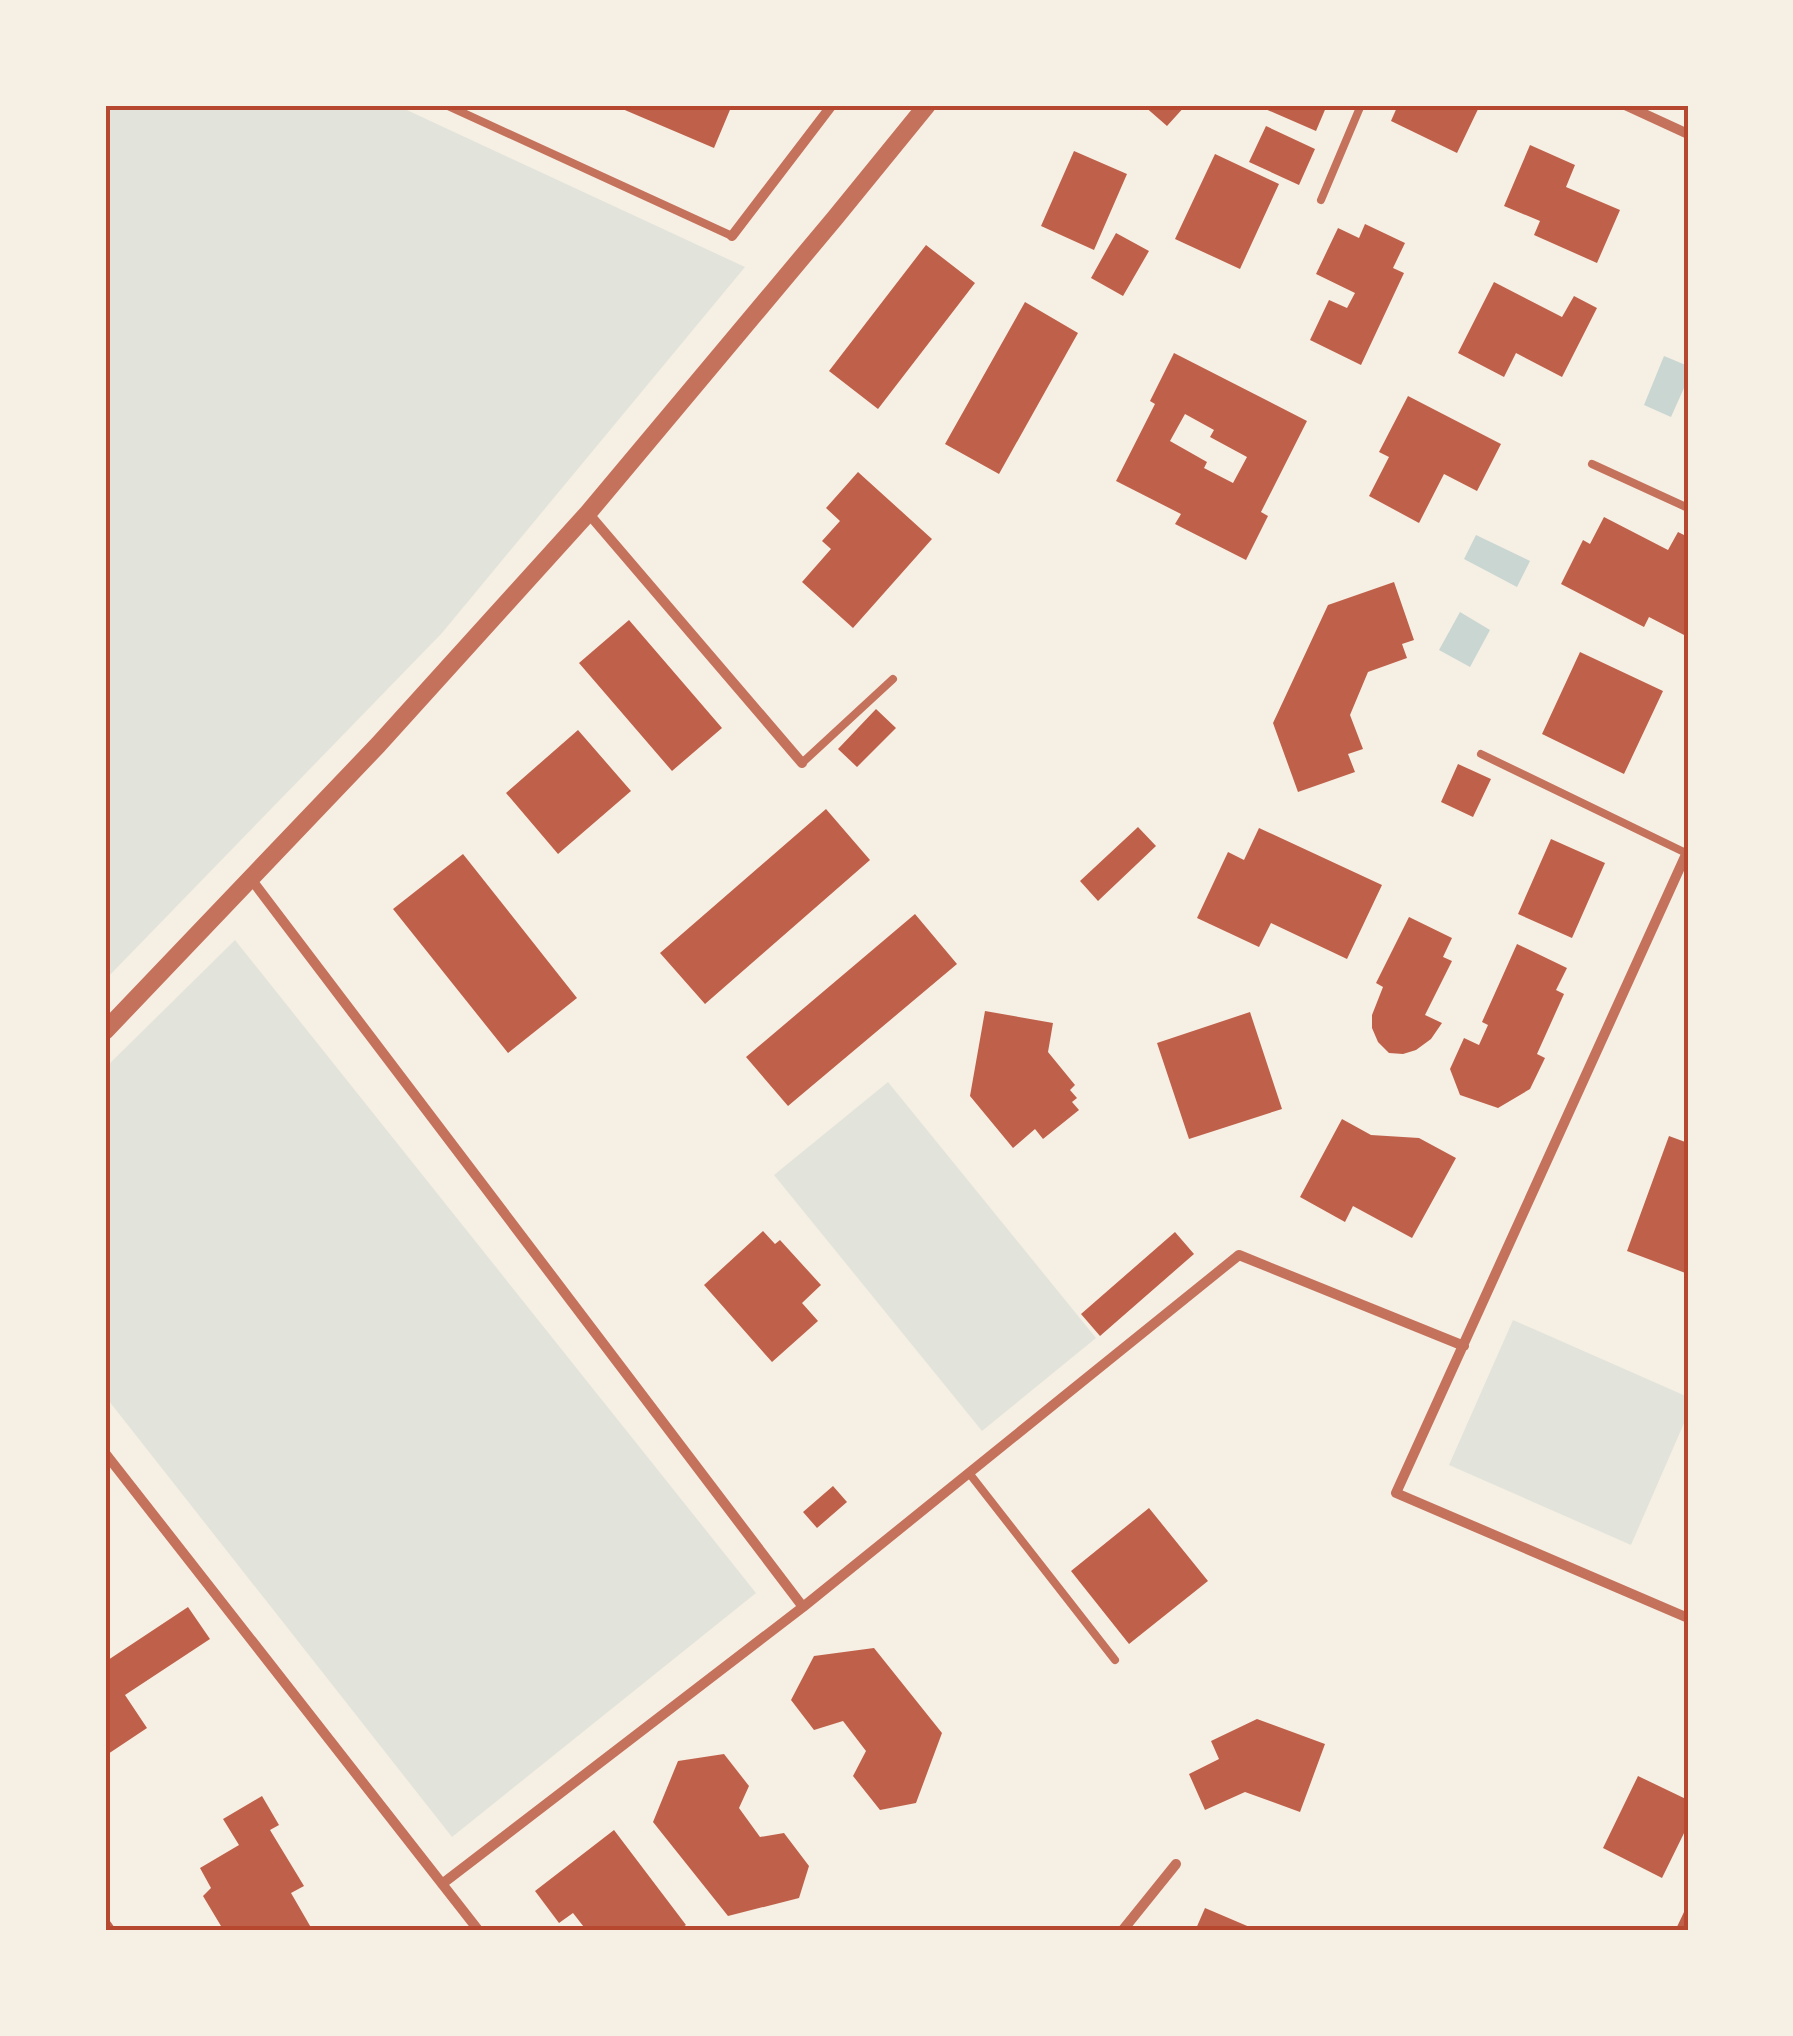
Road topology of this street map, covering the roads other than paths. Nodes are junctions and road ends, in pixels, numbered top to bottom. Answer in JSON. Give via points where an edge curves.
{"nodes":[{"id":1,"x":446,"y":105,"type":"edge"},
{"id":2,"x":832,"y":105,"type":"edge"},
{"id":3,"x":927,"y":105,"type":"edge"},
{"id":4,"x":1361,"y":105,"type":"edge"},
{"id":5,"x":1625,"y":105,"type":"edge"},
{"id":6,"x":1688,"y":134,"type":"edge"},
{"id":7,"x":1321,"y":200,"type":"dead end"},
{"id":8,"x":732,"y":236,"type":"joint"},
{"id":9,"x":1592,"y":464,"type":"dead end"},
{"id":10,"x":1688,"y":508,"type":"edge"},
{"id":11,"x":588,"y":513,"type":"junction"},
{"id":12,"x":893,"y":679,"type":"dead end"},
{"id":13,"x":1481,"y":754,"type":"dead end"},
{"id":14,"x":802,"y":762,"type":"joint"},
{"id":15,"x":1687,"y":852,"type":"edge"},
{"id":16,"x":251,"y":879,"type":"junction"},
{"id":17,"x":105,"y":1031,"type":"edge"},
{"id":18,"x":1464,"y":1346,"type":"junction"},
{"id":19,"x":105,"y":1452,"type":"edge"},
{"id":20,"x":969,"y":1473,"type":"junction"},
{"id":21,"x":802,"y":1607,"type":"junction"},
{"id":22,"x":1688,"y":1618,"type":"edge"},
{"id":23,"x":1115,"y":1660,"type":"dead end"},
{"id":24,"x":1176,"y":1864,"type":"dead end"},
{"id":25,"x":442,"y":1884,"type":"junction"},
{"id":26,"x":479,"y":1931,"type":"edge"},
{"id":27,"x":1122,"y":1931,"type":"edge"}],
"edges":[{"from":1,"to":8,"type":"lane"},
{"from":2,"to":8,"type":"street"},
{"from":3,"to":11,"type":"street"},
{"from":4,"to":7,"type":"lane"},
{"from":5,"to":6,"type":"street"},
{"from":9,"to":10,"type":"lane"},
{"from":11,"to":14,"type":"street"},
{"from":11,"to":16,"type":"street"},
{"from":12,"to":14,"type":"lane"},
{"from":13,"to":15,"type":"lane"},
{"from":15,"to":18,"type":"street"},
{"from":16,"to":17,"type":"street"},
{"from":16,"to":21,"type":"street"},
{"from":18,"to":20,"type":"street","via":[[1239,1255]]},
{"from":18,"to":22,"type":"street","via":[[1396,1494]]},
{"from":19,"to":25,"type":"street"},
{"from":20,"to":21,"type":"street"},
{"from":20,"to":23,"type":"lane"},
{"from":21,"to":25,"type":"street"},
{"from":24,"to":27,"type":"street"},
{"from":25,"to":26,"type":"street"}]}
